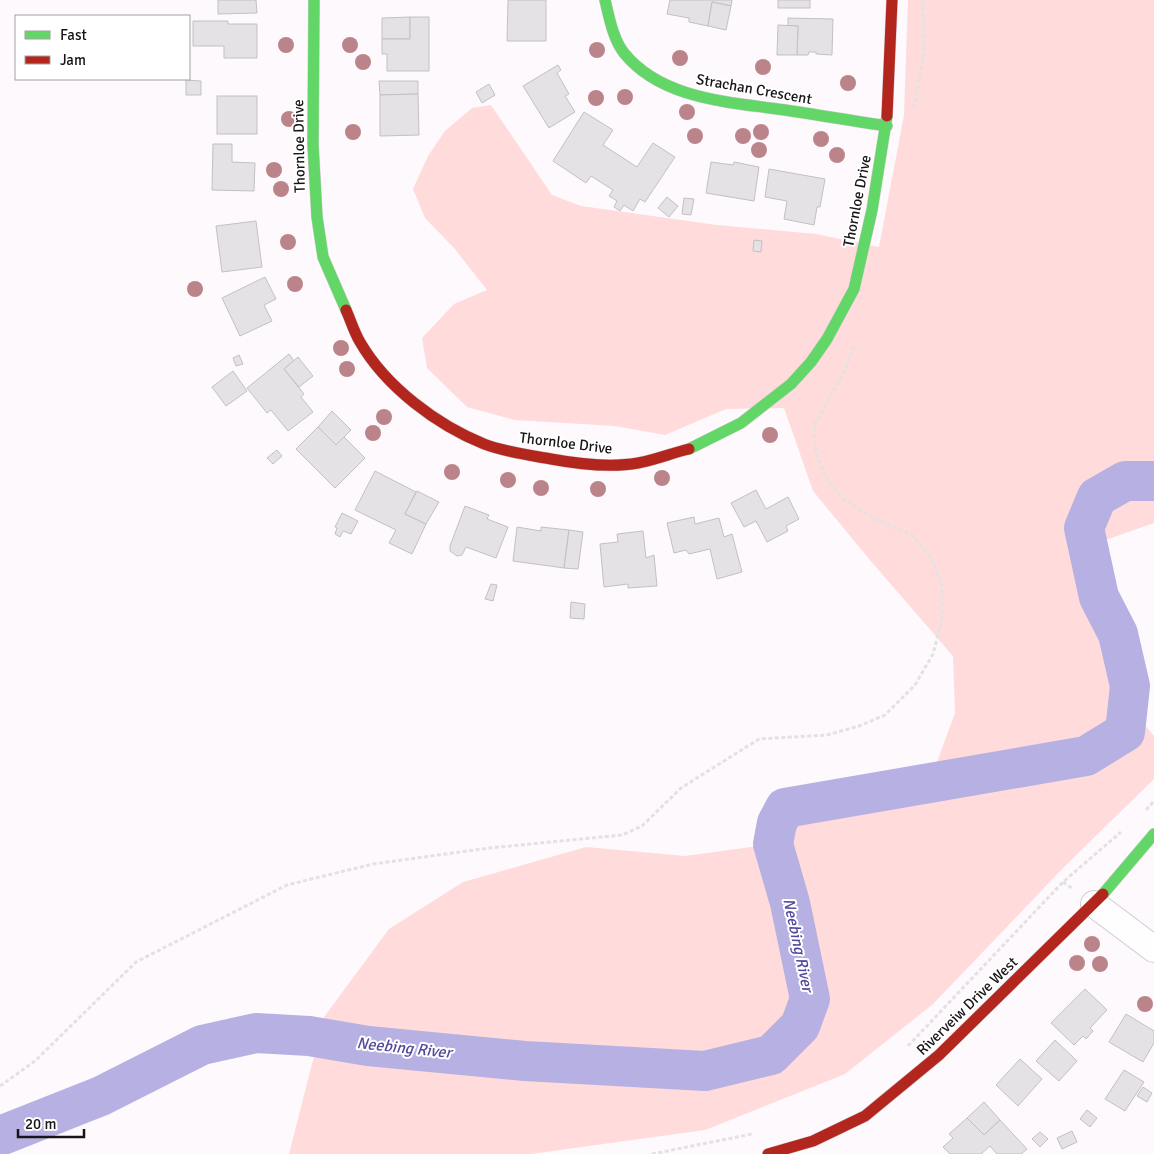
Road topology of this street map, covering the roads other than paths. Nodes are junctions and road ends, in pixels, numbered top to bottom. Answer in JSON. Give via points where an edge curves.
{"nodes":[{"id":1,"x":314,"y":0,"type":"edge"},
{"id":2,"x":605,"y":0,"type":"edge"},
{"id":3,"x":892,"y":0,"type":"edge"},
{"id":4,"x":887,"y":126,"type":"junction"},
{"id":5,"x":1154,"y":834,"type":"edge"},
{"id":6,"x":1094,"y":904,"type":"junction"},
{"id":7,"x":1154,"y":949,"type":"edge"},
{"id":8,"x":768,"y":1154,"type":"edge"}],
"edges":[{"from":1,"to":4,"type":"street","name":"Thornloe Drive","via":[[313,145],[317,217],[323,257],[348,316],[360,342],[403,395],[450,427],[484,444],[521,454],[614,465],[646,461],[692,448],[725,432],[792,384],[827,339],[854,289]]},
{"from":2,"to":4,"type":"street","name":"Strachan Crescent","via":[[609,19],[624,53],[641,70],[662,83],[693,95],[722,101]]},
{"from":3,"to":4,"type":"street","name":"Thornloe Drive"},
{"from":5,"to":6,"type":"street","name":"Riverveiw Drive West"},
{"from":6,"to":7,"type":"street"},
{"from":6,"to":8,"type":"street","name":"Riverveiw Drive West","via":[[939,1055],[866,1116],[813,1141]]}]}
